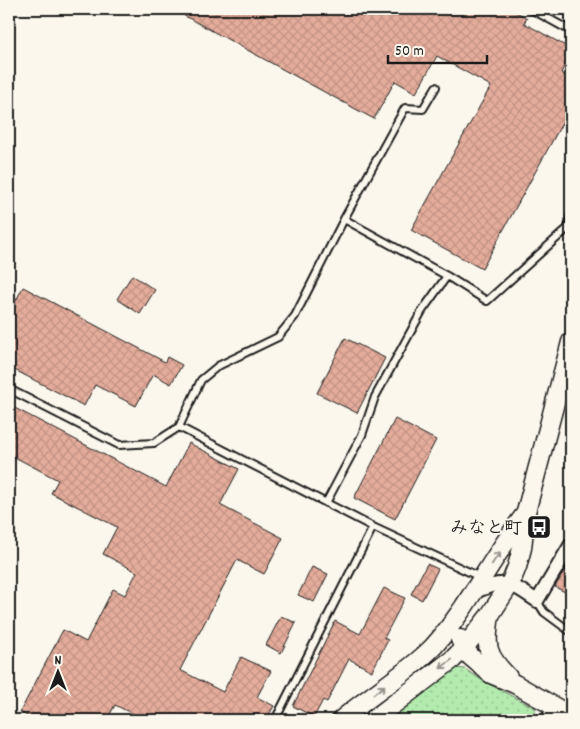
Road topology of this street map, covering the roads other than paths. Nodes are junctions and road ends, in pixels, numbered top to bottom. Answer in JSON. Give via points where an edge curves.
{"nodes":[{"id":1,"x":531,"y":9,"type":"edge"},
{"id":2,"x":571,"y":31,"type":"edge"},
{"id":3,"x":436,"y":87,"type":"dead end"},
{"id":4,"x":571,"y":214,"type":"edge"},
{"id":5,"x":344,"y":219,"type":"junction"},
{"id":6,"x":447,"y":276,"type":"junction"},
{"id":7,"x":571,"y":342,"type":"edge"},
{"id":8,"x":9,"y":389,"type":"edge"},
{"id":9,"x":179,"y":427,"type":"junction"},
{"id":10,"x":326,"y":503,"type":"junction"},
{"id":11,"x":526,"y":512,"type":"junction"},
{"id":12,"x":373,"y":527,"type":"junction"},
{"id":13,"x":571,"y":544,"type":"edge"},
{"id":14,"x":510,"y":584,"type":"junction"},
{"id":15,"x":477,"y":586,"type":"junction"},
{"id":16,"x":537,"y":601,"type":"junction"},
{"id":17,"x":459,"y":613,"type":"junction"},
{"id":18,"x":490,"y":615,"type":"junction"},
{"id":19,"x":571,"y":632,"type":"edge"},
{"id":20,"x":464,"y":648,"type":"junction"},
{"id":21,"x":430,"y":650,"type":"junction"},
{"id":22,"x":490,"y":656,"type":"junction"},
{"id":23,"x":515,"y":684,"type":"junction"},
{"id":24,"x":551,"y":714,"type":"edge"},
{"id":25,"x":571,"y":716,"type":"edge"},
{"id":26,"x":274,"y":720,"type":"edge"},
{"id":27,"x":340,"y":720,"type":"edge"},
{"id":28,"x":373,"y":720,"type":"edge"}],
"edges":[{"from":1,"to":2,"type":"lane"},
{"from":3,"to":5,"type":"lane","via":[[423,109],[405,108]]},
{"from":4,"to":6,"type":"lane","via":[[568,228],[486,301]]},
{"from":5,"to":6,"type":"lane"},
{"from":5,"to":9,"type":"lane","via":[[295,316],[278,337],[218,366],[201,380]]},
{"from":6,"to":10,"type":"lane","via":[[422,311],[375,397],[362,435]]},
{"from":7,"to":11,"type":"street"},
{"from":8,"to":9,"type":"lane","via":[[119,445],[154,443]]},
{"from":9,"to":10,"type":"lane"},
{"from":10,"to":12,"type":"lane"},
{"from":11,"to":14,"type":"street","via":[[522,548]]},
{"from":15,"to":11,"type":"street","one_way":true},
{"from":12,"to":15,"type":"lane"},
{"from":12,"to":26,"type":"lane"},
{"from":13,"to":16,"type":"street"},
{"from":14,"to":15,"type":"street"},
{"from":14,"to":16,"type":"street"},
{"from":14,"to":18,"type":"street"},
{"from":15,"to":17,"type":"street"},
{"from":16,"to":19,"type":"lane","via":[[544,612]]},
{"from":17,"to":20,"type":"street","via":[[458,626]]},
{"from":17,"to":21,"type":"street"},
{"from":18,"to":20,"type":"street"},
{"from":18,"to":22,"type":"street","via":[[487,643]]},
{"from":20,"to":21,"type":"street","via":[[449,645]]},
{"from":20,"to":22,"type":"street"},
{"from":20,"to":23,"type":"street","via":[[491,674]]},
{"from":20,"to":28,"type":"street","one_way":true},
{"from":27,"to":21,"type":"street","one_way":true},
{"from":22,"to":23,"type":"street"},
{"from":23,"to":24,"type":"street"},
{"from":24,"to":25,"type":"street"}]}
